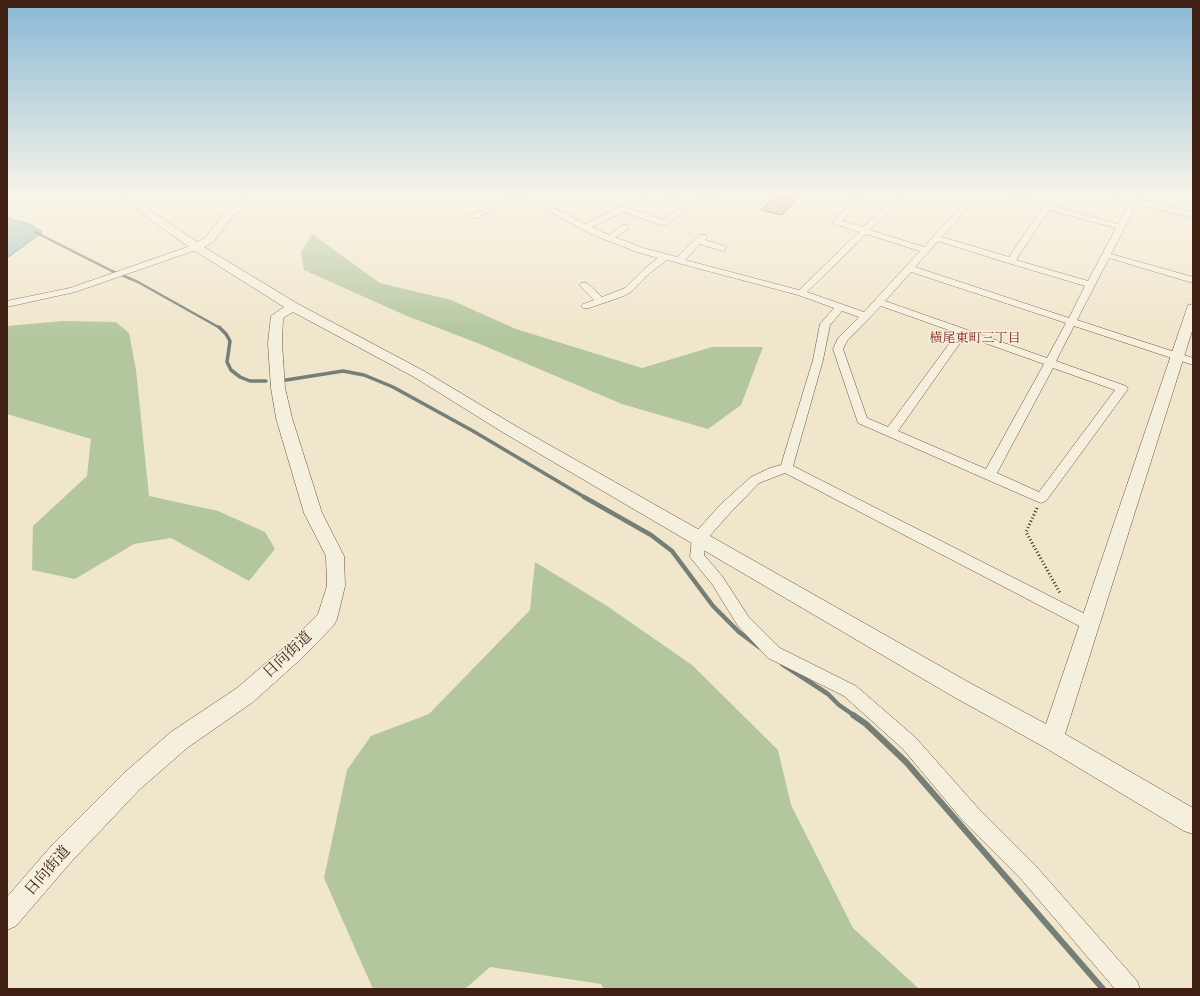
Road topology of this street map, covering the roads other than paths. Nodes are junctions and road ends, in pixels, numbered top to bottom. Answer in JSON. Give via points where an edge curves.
{"nodes":[{"id":1,"x":190,"y":242,"type":"edge"},
{"id":2,"x":204,"y":242,"type":"edge"},
{"id":3,"x":621,"y":242,"type":"edge"},
{"id":4,"x":697,"y":242,"type":"edge"},
{"id":5,"x":709,"y":242,"type":"edge"},
{"id":6,"x":853,"y":242,"type":"edge"},
{"id":7,"x":902,"y":242,"type":"edge"},
{"id":8,"x":932,"y":242,"type":"edge"},
{"id":9,"x":950,"y":242,"type":"edge"},
{"id":10,"x":1023,"y":242,"type":"edge"},
{"id":11,"x":1113,"y":242,"type":"edge"},
{"id":12,"x":196,"y":247,"type":"junction"},
{"id":13,"x":722,"y":248,"type":"dead end"},
{"id":14,"x":926,"y":250,"type":"junction"},
{"id":15,"x":1107,"y":255,"type":"junction"},
{"id":16,"x":665,"y":257,"type":"junction"},
{"id":17,"x":678,"y":261,"type":"junction"},
{"id":18,"x":1010,"y":261,"type":"junction"},
{"id":19,"x":909,"y":268,"type":"junction"},
{"id":20,"x":1193,"y":280,"type":"edge"},
{"id":21,"x":1091,"y":285,"type":"junction"},
{"id":22,"x":584,"y":286,"type":"dead end"},
{"id":23,"x":801,"y":293,"type":"junction"},
{"id":24,"x":600,"y":301,"type":"junction"},
{"id":25,"x":879,"y":302,"type":"junction"},
{"id":26,"x":7,"y":304,"type":"edge"},
{"id":27,"x":586,"y":306,"type":"dead end"},
{"id":28,"x":293,"y":307,"type":"junction"},
{"id":29,"x":840,"y":307,"type":"junction"},
{"id":30,"x":1193,"y":308,"type":"edge"},
{"id":31,"x":865,"y":316,"type":"junction"},
{"id":32,"x":1072,"y":322,"type":"junction"},
{"id":33,"x":963,"y":332,"type":"junction"},
{"id":34,"x":1185,"y":359,"type":"edge"},
{"id":35,"x":1050,"y":363,"type":"junction"},
{"id":36,"x":890,"y":432,"type":"junction"},
{"id":37,"x":786,"y":468,"type":"junction"},
{"id":38,"x":989,"y":476,"type":"junction"},
{"id":39,"x":699,"y":538,"type":"junction"},
{"id":40,"x":1090,"y":624,"type":"junction"},
{"id":41,"x":1052,"y":740,"type":"junction"},
{"id":42,"x":1193,"y":822,"type":"edge"},
{"id":43,"x":7,"y":917,"type":"edge"},
{"id":44,"x":1129,"y":989,"type":"edge"}],
"edges":[{"from":1,"to":12,"type":"street"},
{"from":2,"to":12,"type":"street"},
{"from":3,"to":16,"type":"street"},
{"from":4,"to":17,"type":"street"},
{"from":5,"to":13,"type":"street"},
{"from":6,"to":23,"type":"street"},
{"from":7,"to":14,"type":"street"},
{"from":8,"to":14,"type":"street"},
{"from":9,"to":18,"type":"street"},
{"from":10,"to":18,"type":"street"},
{"from":11,"to":15,"type":"street"},
{"from":12,"to":26,"type":"street","via":[[72,290]]},
{"from":12,"to":28,"type":"street"},
{"from":14,"to":19,"type":"street"},
{"from":15,"to":20,"type":"street"},
{"from":15,"to":21,"type":"street"},
{"from":16,"to":17,"type":"street"},
{"from":16,"to":24,"type":"street","via":[[628,290]]},
{"from":17,"to":23,"type":"street"},
{"from":18,"to":21,"type":"street"},
{"from":19,"to":25,"type":"street"},
{"from":19,"to":32,"type":"street"},
{"from":21,"to":32,"type":"street"},
{"from":22,"to":24,"type":"street"},
{"from":23,"to":29,"type":"street"},
{"from":24,"to":27,"type":"street"},
{"from":25,"to":31,"type":"street"},
{"from":25,"to":33,"type":"street"},
{"from":28,"to":39,"type":"street","via":[[419,374],[509,430]]},
{"from":28,"to":43,"type":"street","name":"日向街道","via":[[277,316],[275,344],[278,388],[286,426],[313,513],[335,556],[336,586],[327,619],[245,695],[179,740],[131,782],[62,853]]},
{"from":29,"to":31,"type":"street"},
{"from":29,"to":37,"type":"street","via":[[825,324],[818,360]]},
{"from":30,"to":34,"type":"street"},
{"from":31,"to":36,"type":"street","via":[[842,340],[838,350],[862,420]]},
{"from":32,"to":34,"type":"street"},
{"from":32,"to":35,"type":"street"},
{"from":33,"to":35,"type":"street"},
{"from":33,"to":36,"type":"street"},
{"from":34,"to":40,"type":"street"},
{"from":35,"to":38,"type":"street"},
{"from":35,"to":38,"type":"street","via":[[1122,389],[1040,498]]},
{"from":36,"to":38,"type":"street"},
{"from":37,"to":39,"type":"street","via":[[755,480]]},
{"from":37,"to":40,"type":"street"},
{"from":39,"to":41,"type":"street"},
{"from":39,"to":44,"type":"street","via":[[697,557],[717,580],[743,621],[774,652],[850,691],[909,743],[971,815],[1028,872]]},
{"from":40,"to":41,"type":"street"},
{"from":41,"to":42,"type":"street"}]}
